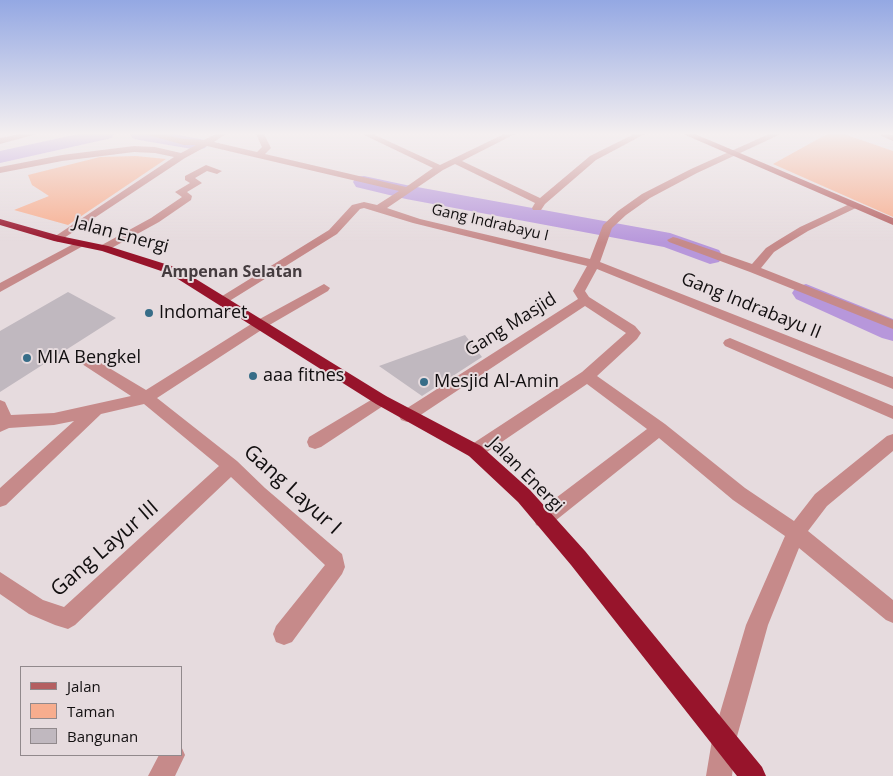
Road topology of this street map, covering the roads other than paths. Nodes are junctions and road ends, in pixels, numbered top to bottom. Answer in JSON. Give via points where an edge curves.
{"nodes":[{"id":1,"x":161,"y":170,"type":"edge"},
{"id":2,"x":202,"y":170,"type":"edge"},
{"id":3,"x":320,"y":170,"type":"edge"},
{"id":4,"x":437,"y":170,"type":"edge"},
{"id":5,"x":473,"y":170,"type":"edge"},
{"id":6,"x":579,"y":170,"type":"edge"},
{"id":7,"x":701,"y":170,"type":"edge"},
{"id":8,"x":773,"y":170,"type":"edge"},
{"id":9,"x":404,"y":191,"type":"junction"},
{"id":10,"x":854,"y":205,"type":"junction"},
{"id":11,"x":379,"y":210,"type":"junction"},
{"id":12,"x":0,"y":222,"type":"edge"},
{"id":13,"x":893,"y":222,"type":"edge"},
{"id":14,"x":58,"y":239,"type":"junction"},
{"id":15,"x":673,"y":240,"type":"dead end"},
{"id":16,"x":79,"y":244,"type":"junction"},
{"id":17,"x":104,"y":248,"type":"junction"},
{"id":18,"x":594,"y":264,"type":"junction"},
{"id":19,"x":754,"y":269,"type":"junction"},
{"id":20,"x":0,"y":288,"type":"edge"},
{"id":21,"x":324,"y":288,"type":"dead end"},
{"id":22,"x":582,"y":296,"type":"junction"},
{"id":23,"x":223,"y":301,"type":"junction"},
{"id":24,"x":261,"y":324,"type":"junction"},
{"id":25,"x":893,"y":325,"type":"edge"},
{"id":26,"x":730,"y":343,"type":"dead end"},
{"id":27,"x":84,"y":358,"type":"dead end"},
{"id":28,"x":587,"y":376,"type":"junction"},
{"id":29,"x":893,"y":383,"type":"edge"},
{"id":30,"x":146,"y":398,"type":"junction"},
{"id":31,"x":381,"y":400,"type":"junction"},
{"id":32,"x":0,"y":406,"type":"edge"},
{"id":33,"x":96,"y":410,"type":"junction"},
{"id":34,"x":893,"y":413,"type":"edge"},
{"id":35,"x":407,"y":416,"type":"junction"},
{"id":36,"x":2,"y":424,"type":"edge"},
{"id":37,"x":659,"y":429,"type":"junction"},
{"id":38,"x":893,"y":441,"type":"edge"},
{"id":39,"x":315,"y":442,"type":"dead end"},
{"id":40,"x":475,"y":450,"type":"junction"},
{"id":41,"x":232,"y":466,"type":"junction"},
{"id":42,"x":0,"y":499,"type":"edge"},
{"id":43,"x":543,"y":519,"type":"junction"},
{"id":44,"x":796,"y":533,"type":"junction"},
{"id":45,"x":0,"y":582,"type":"edge"},
{"id":46,"x":893,"y":613,"type":"edge"},
{"id":47,"x":284,"y":634,"type":"dead end"},
{"id":48,"x":724,"y":740,"type":"junction"},
{"id":49,"x":172,"y":756,"type":"edge"},
{"id":50,"x":161,"y":776,"type":"edge"},
{"id":51,"x":720,"y":776,"type":"edge"},
{"id":52,"x":753,"y":776,"type":"edge"}],
"edges":[{"from":1,"to":14,"type":"street"},
{"from":2,"to":17,"type":"street","via":[[188,178],[197,184],[180,192],[187,198]]},
{"from":3,"to":9,"type":"street"},
{"from":4,"to":9,"type":"street"},
{"from":5,"to":6,"type":"street","via":[[539,205]]},
{"from":7,"to":18,"type":"street","via":[[628,208],[608,227]]},
{"from":8,"to":10,"type":"street"},
{"from":9,"to":11,"type":"street"},
{"from":10,"to":13,"type":"street"},
{"from":10,"to":19,"type":"street","via":[[770,250]]},
{"from":11,"to":18,"type":"street","name":"Gang Indrabayu I"},
{"from":11,"to":23,"type":"street","name":"Gang Indrabayu I","via":[[358,206],[333,232]]},
{"from":12,"to":14,"type":"highway","name":"Jalan Energi"},
{"from":14,"to":16,"type":"highway","name":"Jalan Energi"},
{"from":15,"to":19,"type":"street"},
{"from":16,"to":17,"type":"highway","name":"Jalan Energi"},
{"from":16,"to":20,"type":"street"},
{"from":17,"to":23,"type":"highway","name":"Jalan Energi","via":[[174,271]]},
{"from":18,"to":22,"type":"street"},
{"from":18,"to":29,"type":"street","name":"Gang Indrabayu II"},
{"from":19,"to":25,"type":"street"},
{"from":21,"to":24,"type":"street"},
{"from":22,"to":28,"type":"street","via":[[634,333]]},
{"from":22,"to":35,"type":"street","name":"Gang Masjid"},
{"from":23,"to":24,"type":"highway","name":"Jalan Energi"},
{"from":24,"to":30,"type":"street"},
{"from":24,"to":31,"type":"highway","name":"Jalan Energi"},
{"from":26,"to":34,"type":"street"},
{"from":27,"to":30,"type":"street","name":"Gang Layur I"},
{"from":28,"to":37,"type":"street"},
{"from":28,"to":40,"type":"street"},
{"from":30,"to":33,"type":"street"},
{"from":30,"to":41,"type":"street","name":"Gang Layur I"},
{"from":31,"to":35,"type":"highway","name":"Jalan Energi"},
{"from":31,"to":39,"type":"street"},
{"from":32,"to":36,"type":"street"},
{"from":33,"to":36,"type":"street","via":[[54,419]]},
{"from":33,"to":42,"type":"street"},
{"from":35,"to":40,"type":"highway","name":"Jalan Energi"},
{"from":37,"to":43,"type":"street"},
{"from":37,"to":44,"type":"street","via":[[739,494]]},
{"from":38,"to":44,"type":"street","via":[[821,500]]},
{"from":40,"to":43,"type":"highway","name":"Jalan Energi","via":[[524,496]]},
{"from":41,"to":45,"type":"street","name":"Gang Layur III","via":[[68,618],[36,607]]},
{"from":41,"to":47,"type":"street","name":"Gang Layur I","via":[[335,561],[335,567]]},
{"from":43,"to":48,"type":"highway","name":"Jalan Energi"},
{"from":44,"to":46,"type":"street"},
{"from":44,"to":48,"type":"street","via":[[757,625]]},
{"from":48,"to":51,"type":"street"},
{"from":48,"to":52,"type":"highway","name":"Jalan Energi"},
{"from":49,"to":50,"type":"street"}]}
